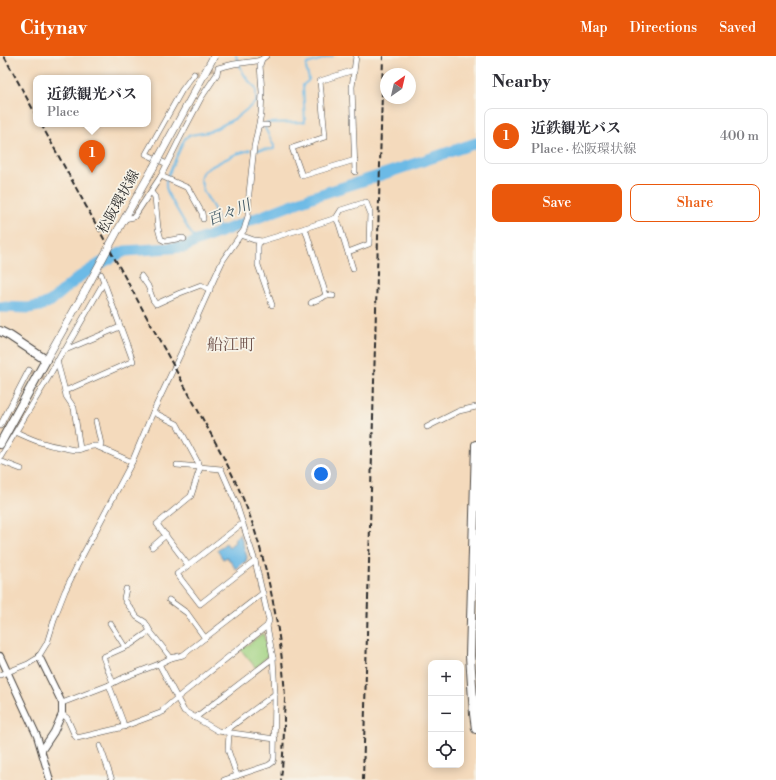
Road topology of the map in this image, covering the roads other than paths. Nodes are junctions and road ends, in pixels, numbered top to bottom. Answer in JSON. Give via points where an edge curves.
{"nodes":[{"id":1,"x":214,"y":56,"type":"edge"},
{"id":2,"x":356,"y":56,"type":"edge"},
{"id":3,"x":264,"y":58,"type":"edge"},
{"id":4,"x":354,"y":70,"type":"junction"},
{"id":5,"x":194,"y":74,"type":"tunnel mouth"},
{"id":6,"x":355,"y":160,"type":"junction"},
{"id":7,"x":167,"y":164,"type":"junction"},
{"id":8,"x":355,"y":172,"type":"dead end"},
{"id":9,"x":162,"y":177,"type":"junction"},
{"id":10,"x":150,"y":192,"type":"junction"},
{"id":11,"x":203,"y":218,"type":"dead end"},
{"id":12,"x":336,"y":218,"type":"junction"},
{"id":13,"x":124,"y":219,"type":"junction"},
{"id":14,"x":305,"y":228,"type":"junction"},
{"id":15,"x":240,"y":235,"type":"junction"},
{"id":16,"x":184,"y":239,"type":"dead end"},
{"id":17,"x":259,"y":241,"type":"junction"},
{"id":18,"x":348,"y":252,"type":"junction"},
{"id":19,"x":353,"y":269,"type":"dead end"},
{"id":20,"x":101,"y":274,"type":"dead end"},
{"id":21,"x":141,"y":276,"type":"dead end"},
{"id":22,"x":104,"y":282,"type":"junction"},
{"id":23,"x":210,"y":290,"type":"junction"},
{"id":24,"x":326,"y":295,"type":"junction"},
{"id":25,"x":333,"y":296,"type":"dead end"},
{"id":26,"x":311,"y":303,"type":"dead end"},
{"id":27,"x":272,"y":305,"type":"dead end"},
{"id":28,"x":120,"y":327,"type":"junction"},
{"id":29,"x":0,"y":331,"type":"edge"},
{"id":30,"x":65,"y":350,"type":"junction"},
{"id":31,"x":46,"y":360,"type":"junction"},
{"id":32,"x":57,"y":361,"type":"junction"},
{"id":33,"x":29,"y":370,"type":"dead end"},
{"id":34,"x":65,"y":391,"type":"junction"},
{"id":35,"x":476,"y":407,"type":"edge"},
{"id":36,"x":153,"y":412,"type":"junction"},
{"id":37,"x":96,"y":421,"type":"dead end"},
{"id":38,"x":0,"y":424,"type":"edge"},
{"id":39,"x":426,"y":427,"type":"dead end"},
{"id":40,"x":16,"y":432,"type":"junction"},
{"id":41,"x":0,"y":444,"type":"edge"},
{"id":42,"x":476,"y":445,"type":"edge"},
{"id":43,"x":100,"y":447,"type":"junction"},
{"id":44,"x":80,"y":449,"type":"junction"},
{"id":45,"x":0,"y":458,"type":"edge"},
{"id":46,"x":0,"y":461,"type":"edge"},
{"id":47,"x":132,"y":462,"type":"junction"},
{"id":48,"x":177,"y":465,"type":"dead end"},
{"id":49,"x":200,"y":468,"type":"junction"},
{"id":50,"x":21,"y":469,"type":"dead end"},
{"id":51,"x":243,"y":523,"type":"junction"},
{"id":52,"x":166,"y":536,"type":"junction"},
{"id":53,"x":152,"y":547,"type":"dead end"},
{"id":54,"x":255,"y":561,"type":"junction"},
{"id":55,"x":188,"y":565,"type":"junction"},
{"id":56,"x":474,"y":587,"type":"edge"},
{"id":57,"x":126,"y":589,"type":"dead end"},
{"id":58,"x":263,"y":593,"type":"junction"},
{"id":59,"x":169,"y":600,"type":"dead end"},
{"id":60,"x":110,"y":623,"type":"dead end"},
{"id":61,"x":267,"y":626,"type":"junction"},
{"id":62,"x":150,"y":631,"type":"junction"},
{"id":63,"x":205,"y":638,"type":"junction"},
{"id":64,"x":125,"y":647,"type":"junction"},
{"id":65,"x":0,"y":656,"type":"edge"},
{"id":66,"x":39,"y":656,"type":"junction"},
{"id":67,"x":171,"y":658,"type":"junction"},
{"id":68,"x":273,"y":658,"type":"junction"},
{"id":69,"x":159,"y":664,"type":"junction"},
{"id":70,"x":8,"y":672,"type":"junction"},
{"id":71,"x":0,"y":675,"type":"edge"},
{"id":72,"x":111,"y":684,"type":"junction"},
{"id":73,"x":275,"y":694,"type":"junction"},
{"id":74,"x":177,"y":698,"type":"junction"},
{"id":75,"x":62,"y":703,"type":"junction"},
{"id":76,"x":62,"y":714,"type":"junction"},
{"id":77,"x":475,"y":714,"type":"edge"},
{"id":78,"x":196,"y":718,"type":"junction"},
{"id":79,"x":124,"y":727,"type":"junction"},
{"id":80,"x":476,"y":729,"type":"edge"},
{"id":81,"x":227,"y":733,"type":"junction"},
{"id":82,"x":275,"y":739,"type":"junction"},
{"id":83,"x":100,"y":746,"type":"dead end"},
{"id":84,"x":42,"y":750,"type":"junction"},
{"id":85,"x":237,"y":776,"type":"junction"},
{"id":86,"x":50,"y":780,"type":"edge"},
{"id":87,"x":112,"y":780,"type":"edge"},
{"id":88,"x":224,"y":780,"type":"edge"}],
"edges":[{"from":1,"to":13,"type":"main road","name":"松阪環状線","bridge":true},
{"from":2,"to":4,"type":"street"},
{"from":3,"to":7,"type":"street","via":[[218,68]]},
{"from":3,"to":15,"type":"street","via":[[260,65],[263,125],[254,147],[248,216]]},
{"from":4,"to":6,"type":"street","via":[[352,87]]},
{"from":4,"to":6,"type":"street","via":[[320,81],[325,137],[292,148],[302,176]]},
{"from":5,"to":7,"type":"street","via":[[182,90],[146,154]]},
{"from":6,"to":8,"type":"street"},
{"from":7,"to":9,"type":"street"},
{"from":9,"to":10,"type":"street"},
{"from":9,"to":11,"type":"street","via":[[188,188]]},
{"from":10,"to":13,"type":"street","via":[[134,217]]},
{"from":10,"to":16,"type":"street","via":[[155,197],[161,239]]},
{"from":12,"to":14,"type":"street"},
{"from":12,"to":18,"type":"street"},
{"from":12,"to":18,"type":"street","via":[[340,210],[366,202],[370,212],[370,244]]},
{"from":13,"to":31,"type":"main road","name":"松阪環状線","bridge":true},
{"from":14,"to":17,"type":"street"},
{"from":14,"to":24,"type":"street"},
{"from":15,"to":17,"type":"street"},
{"from":15,"to":23,"type":"street","via":[[223,260]]},
{"from":17,"to":27,"type":"street","via":[[258,265]]},
{"from":18,"to":19,"type":"street"},
{"from":20,"to":22,"type":"street"},
{"from":21,"to":23,"type":"street","via":[[156,304],[201,285]]},
{"from":22,"to":28,"type":"street"},
{"from":22,"to":30,"type":"street"},
{"from":23,"to":36,"type":"street"},
{"from":24,"to":25,"type":"street"},
{"from":24,"to":26,"type":"street"},
{"from":28,"to":30,"type":"street"},
{"from":28,"to":34,"type":"street","via":[[133,361]]},
{"from":29,"to":31,"type":"main road"},
{"from":30,"to":32,"type":"street"},
{"from":31,"to":41,"type":"main road"},
{"from":32,"to":34,"type":"street"},
{"from":32,"to":40,"type":"street"},
{"from":33,"to":38,"type":"street"},
{"from":34,"to":44,"type":"street","via":[[74,408]]},
{"from":35,"to":39,"type":"street","via":[[459,411]]},
{"from":36,"to":47,"type":"street"},
{"from":36,"to":49,"type":"street","via":[[177,424]]},
{"from":37,"to":43,"type":"street"},
{"from":40,"to":44,"type":"street","via":[[37,442]]},
{"from":40,"to":45,"type":"street"},
{"from":42,"to":56,"type":"main road"},
{"from":43,"to":44,"type":"street","via":[[91,445]]},
{"from":43,"to":47,"type":"street"},
{"from":46,"to":50,"type":"street"},
{"from":47,"to":66,"type":"street","via":[[65,591],[47,643]]},
{"from":48,"to":49,"type":"street"},
{"from":49,"to":51,"type":"street","via":[[221,469]]},
{"from":49,"to":52,"type":"street","via":[[192,496],[157,524]]},
{"from":51,"to":54,"type":"street"},
{"from":51,"to":55,"type":"street"},
{"from":52,"to":53,"type":"street"},
{"from":52,"to":55,"type":"street"},
{"from":54,"to":55,"type":"street","via":[[200,604],[177,574]]},
{"from":54,"to":58,"type":"street"},
{"from":56,"to":77,"type":"main road","via":[[470,656]]},
{"from":57,"to":62,"type":"street","via":[[126,602]]},
{"from":58,"to":61,"type":"street","via":[[269,621]]},
{"from":58,"to":63,"type":"street"},
{"from":59,"to":63,"type":"street","via":[[187,614]]},
{"from":60,"to":64,"type":"street"},
{"from":61,"to":68,"type":"street"},
{"from":61,"to":74,"type":"street"},
{"from":62,"to":64,"type":"street"},
{"from":62,"to":67,"type":"street"},
{"from":63,"to":67,"type":"street","via":[[183,655]]},
{"from":64,"to":72,"type":"street","via":[[103,656]]},
{"from":65,"to":70,"type":"street"},
{"from":66,"to":70,"type":"street","via":[[28,664]]},
{"from":66,"to":75,"type":"street"},
{"from":67,"to":69,"type":"street"},
{"from":68,"to":73,"type":"street"},
{"from":68,"to":78,"type":"street"},
{"from":69,"to":72,"type":"street"},
{"from":69,"to":74,"type":"street"},
{"from":70,"to":71,"type":"street"},
{"from":70,"to":84,"type":"street"},
{"from":72,"to":75,"type":"street"},
{"from":72,"to":79,"type":"street"},
{"from":73,"to":81,"type":"street"},
{"from":73,"to":82,"type":"street"},
{"from":74,"to":78,"type":"street","via":[[184,711]]},
{"from":74,"to":79,"type":"street","via":[[163,712]]},
{"from":75,"to":76,"type":"street"},
{"from":76,"to":79,"type":"street","via":[[67,718],[77,738]]},
{"from":76,"to":84,"type":"street"},
{"from":77,"to":80,"type":"main road"},
{"from":78,"to":81,"type":"street","via":[[218,731]]},
{"from":81,"to":82,"type":"street"},
{"from":81,"to":85,"type":"street","via":[[228,750]]},
{"from":82,"to":85,"type":"street","via":[[273,762]]},
{"from":83,"to":87,"type":"street"},
{"from":84,"to":86,"type":"street"},
{"from":85,"to":88,"type":"street"}]}
